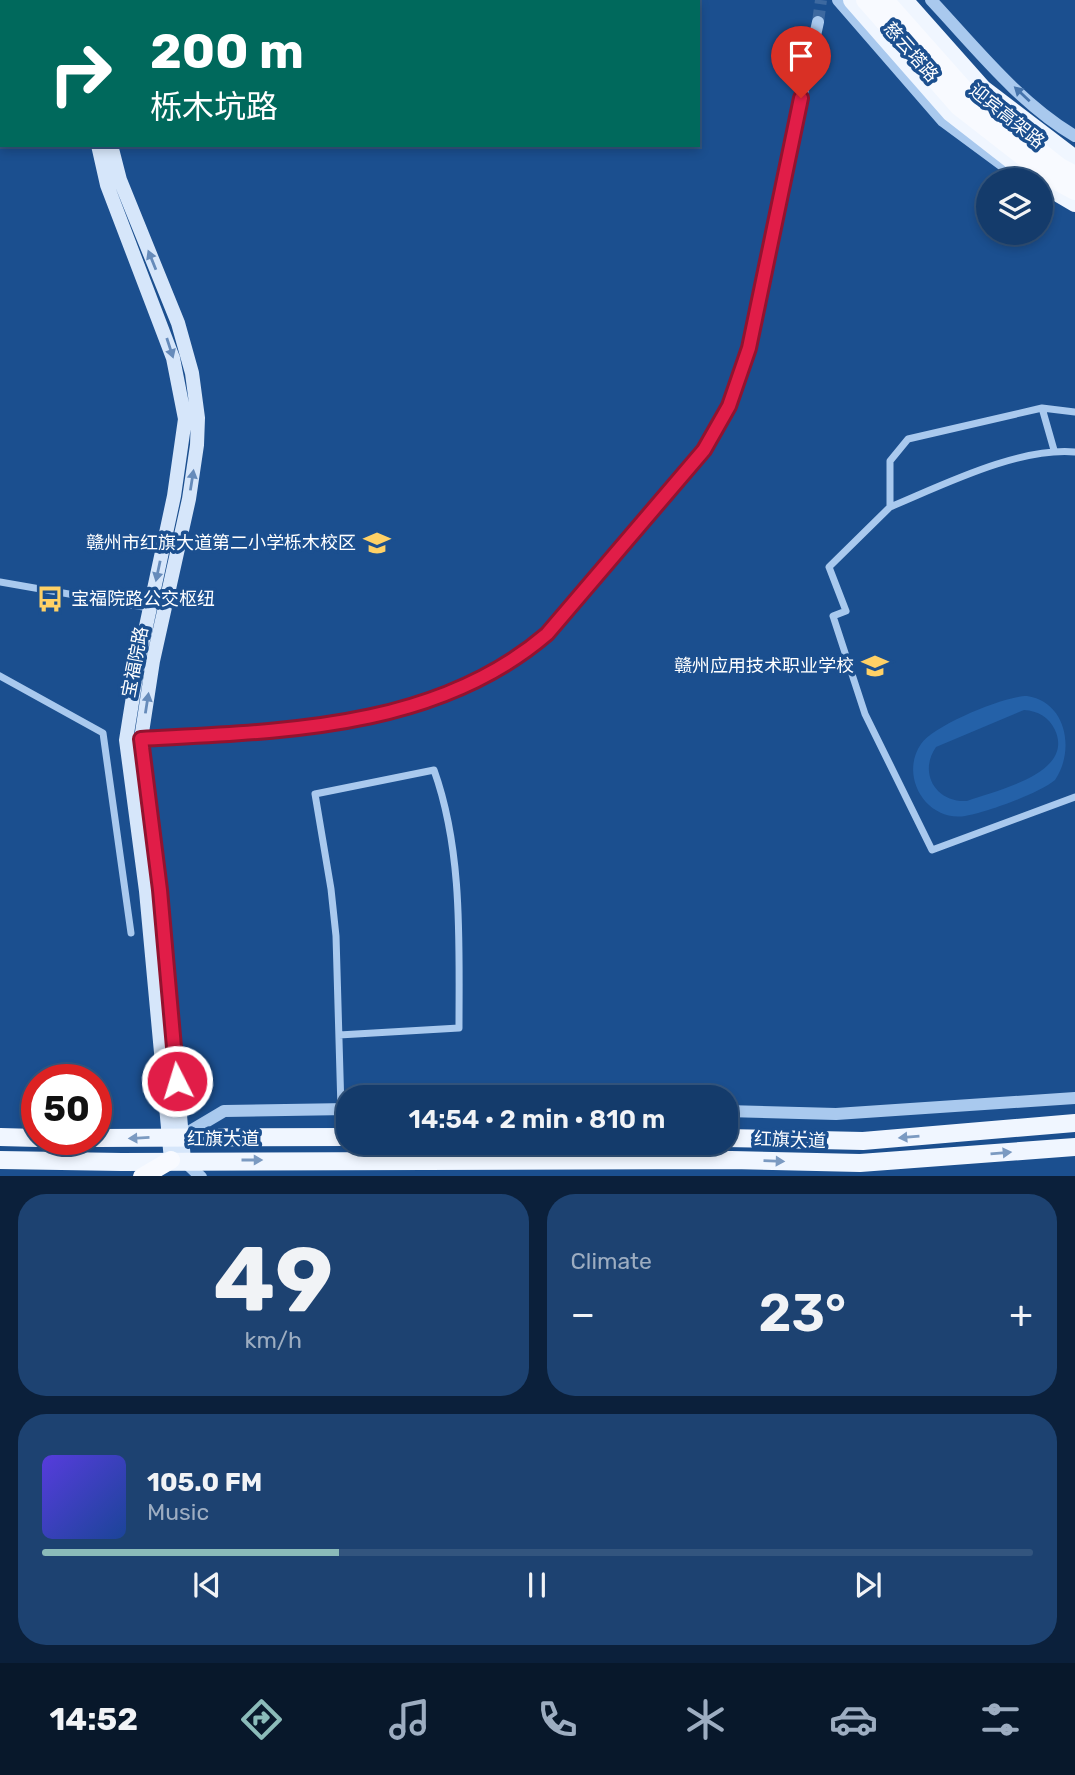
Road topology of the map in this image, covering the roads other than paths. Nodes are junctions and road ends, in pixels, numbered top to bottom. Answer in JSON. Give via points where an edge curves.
{"nodes":[{"id":1,"x":838,"y":0,"type":"edge"},
{"id":2,"x":852,"y":0,"type":"edge"},
{"id":3,"x":865,"y":0,"type":"edge"},
{"id":4,"x":885,"y":0,"type":"edge"},
{"id":5,"x":904,"y":0,"type":"edge"},
{"id":6,"x":931,"y":0,"type":"edge"},
{"id":7,"x":818,"y":22,"type":"tunnel mouth"},
{"id":8,"x":870,"y":29,"type":"junction"},
{"id":9,"x":1075,"y":136,"type":"edge"},
{"id":10,"x":98,"y":147,"type":"edge"},
{"id":11,"x":112,"y":147,"type":"edge"},
{"id":12,"x":1075,"y":159,"type":"edge"},
{"id":13,"x":1007,"y":168,"type":"edge"},
{"id":14,"x":1021,"y":168,"type":"edge"},
{"id":15,"x":1075,"y":175,"type":"edge"},
{"id":16,"x":1053,"y":190,"type":"edge"},
{"id":17,"x":1075,"y":191,"type":"edge"},
{"id":18,"x":1053,"y":200,"type":"edge"},
{"id":19,"x":1075,"y":203,"type":"edge"},
{"id":20,"x":1075,"y":212,"type":"edge"},
{"id":21,"x":1042,"y":408,"type":"junction"},
{"id":22,"x":1075,"y":412,"type":"edge"},
{"id":23,"x":1054,"y":450,"type":"junction"},
{"id":24,"x":1075,"y":452,"type":"edge"},
{"id":25,"x":890,"y":508,"type":"junction"},
{"id":26,"x":0,"y":582,"type":"edge"},
{"id":27,"x":157,"y":610,"type":"junction"},
{"id":28,"x":0,"y":676,"type":"edge"},
{"id":29,"x":134,"y":740,"type":"junction"},
{"id":30,"x":1075,"y":797,"type":"edge"},
{"id":31,"x":131,"y":933,"type":"dead end"},
{"id":32,"x":339,"y":1035,"type":"junction"},
{"id":33,"x":343,"y":1085,"type":"edge"},
{"id":34,"x":1075,"y":1098,"type":"edge"},
{"id":35,"x":336,"y":1109,"type":"edge"},
{"id":36,"x":738,"y":1111,"type":"edge"},
{"id":37,"x":1075,"y":1123,"type":"edge"},
{"id":38,"x":176,"y":1136,"type":"junction"},
{"id":39,"x":0,"y":1137,"type":"edge"},
{"id":40,"x":336,"y":1137,"type":"edge"},
{"id":41,"x":21,"y":1138,"type":"edge"},
{"id":42,"x":112,"y":1138,"type":"edge"},
{"id":43,"x":738,"y":1138,"type":"edge"},
{"id":44,"x":1075,"y":1147,"type":"edge"},
{"id":45,"x":0,"y":1160,"type":"edge"},
{"id":46,"x":178,"y":1160,"type":"junction"},
{"id":47,"x":144,"y":1176,"type":"edge"},
{"id":48,"x":200,"y":1176,"type":"edge"}],
"edges":[{"from":1,"to":8,"type":"street","name":"慈云塔路"},
{"from":2,"to":8,"type":"main road","name":"慈云塔路"},
{"from":3,"to":17,"type":"highway","name":"迎宾高架路","via":[[959,107],[1049,177]]},
{"from":4,"to":15,"type":"highway","name":"迎宾高架路","via":[[971,97]]},
{"from":5,"to":12,"type":"main road","name":"慈云塔路","via":[[983,89]]},
{"from":9,"to":6,"type":"street","one_way":true,"via":[[1042,114]]},
{"from":7,"to":29,"type":"street","via":[[749,348],[729,406],[704,450],[547,634],[517,660],[483,678],[360,720],[277,731]]},
{"from":8,"to":13,"type":"street","name":"慈云塔路","via":[[943,121]]},
{"from":8,"to":14,"type":"main road","name":"慈云塔路","via":[[951,113]]},
{"from":10,"to":27,"type":"main road","name":"宝福院路","one_way":true,"via":[[107,185],[163,327],[182,395],[183,444]]},
{"from":27,"to":11,"type":"main road","name":"宝福院路","one_way":true,"via":[[197,445],[195,393],[177,323],[120,180]]},
{"from":16,"to":19,"type":"main road","name":"慈云塔路"},
{"from":18,"to":20,"type":"street"},
{"from":21,"to":22,"type":"street"},
{"from":21,"to":23,"type":"street"},
{"from":21,"to":25,"type":"street","via":[[908,439],[890,461]]},
{"from":23,"to":24,"type":"street"},
{"from":23,"to":25,"type":"street","via":[[1000,465]]},
{"from":25,"to":30,"type":"street","via":[[829,566],[846,611],[833,616],[865,714],[932,850]]},
{"from":26,"to":27,"type":"street"},
{"from":27,"to":29,"type":"main road","name":"宝福院路"},
{"from":28,"to":31,"type":"street","via":[[103,733]]},
{"from":29,"to":38,"type":"main road","name":"宝福院路","via":[[160,890]]},
{"from":32,"to":32,"type":"street","via":[[331,888],[315,794],[434,770],[447,806],[458,922],[459,1028]]},
{"from":32,"to":33,"type":"street"},
{"from":34,"to":36,"type":"street","via":[[836,1114]]},
{"from":35,"to":38,"type":"street","via":[[225,1111]]},
{"from":37,"to":43,"type":"main road","name":"红旗大道","one_way":true,"via":[[863,1141]]},
{"from":38,"to":40,"type":"main road","name":"红旗大道"},
{"from":38,"to":42,"type":"main road","name":"红旗大道","one_way":true},
{"from":38,"to":46,"type":"main road","name":"宝福院路"},
{"from":39,"to":41,"type":"main road"},
{"from":46,"to":44,"type":"main road","name":"红旗大道","one_way":true,"via":[[860,1163]]},
{"from":45,"to":46,"type":"main road","name":"红旗大道"},
{"from":46,"to":47,"type":"highway"},
{"from":46,"to":48,"type":"street"}]}
